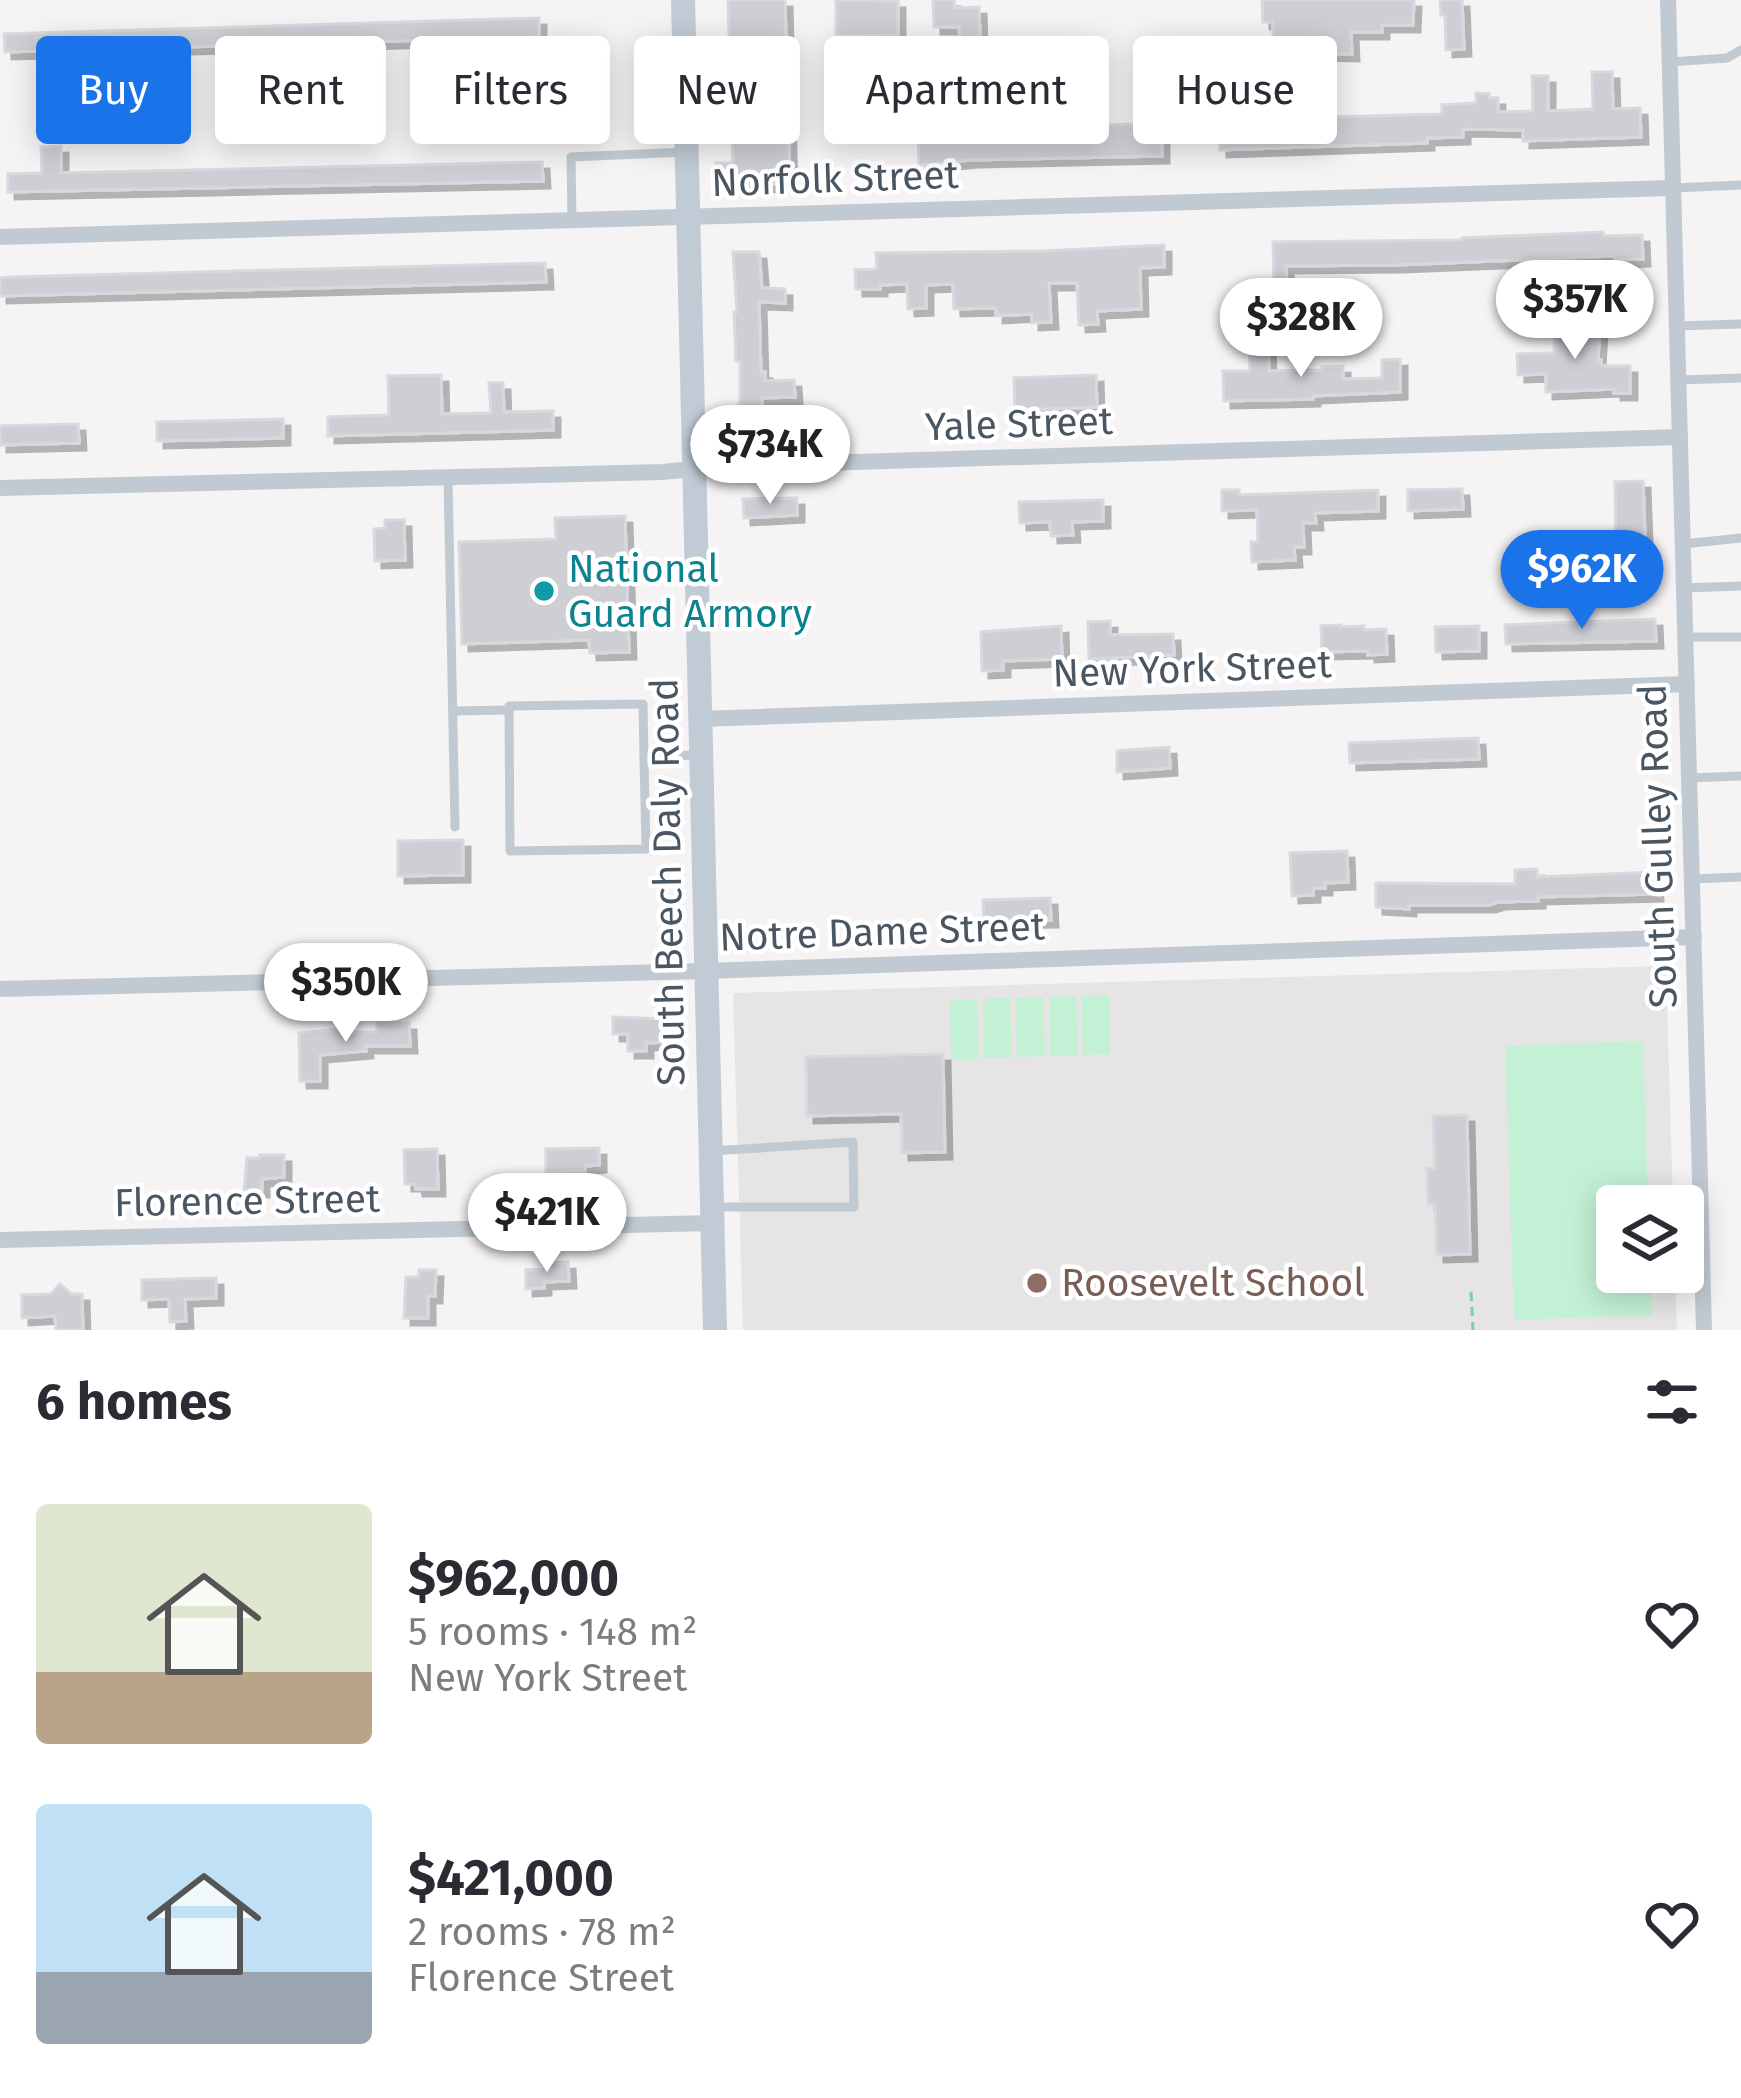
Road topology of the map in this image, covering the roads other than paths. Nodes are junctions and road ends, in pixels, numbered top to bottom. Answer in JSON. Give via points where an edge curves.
{"nodes":[{"id":1,"x":683,"y":0,"type":"edge"},
{"id":2,"x":1668,"y":0,"type":"edge"},
{"id":3,"x":1741,"y":50,"type":"edge"},
{"id":4,"x":1670,"y":62,"type":"junction"},
{"id":5,"x":686,"y":152,"type":"junction"},
{"id":6,"x":1741,"y":185,"type":"edge"},
{"id":7,"x":1673,"y":188,"type":"junction"},
{"id":8,"x":687,"y":217,"type":"junction"},
{"id":9,"x":572,"y":220,"type":"junction"},
{"id":10,"x":0,"y":237,"type":"edge"},
{"id":11,"x":1741,"y":325,"type":"edge"},
{"id":12,"x":1677,"y":326,"type":"junction"},
{"id":13,"x":1741,"y":378,"type":"edge"},
{"id":14,"x":1678,"y":380,"type":"junction"},
{"id":15,"x":1680,"y":437,"type":"junction"},
{"id":16,"x":694,"y":469,"type":"junction"},
{"id":17,"x":448,"y":478,"type":"junction"},
{"id":18,"x":0,"y":488,"type":"edge"},
{"id":19,"x":1741,"y":538,"type":"edge"},
{"id":20,"x":1683,"y":544,"type":"junction"},
{"id":21,"x":1741,"y":586,"type":"edge"},
{"id":22,"x":1684,"y":589,"type":"junction"},
{"id":23,"x":1741,"y":637,"type":"edge"},
{"id":24,"x":1685,"y":638,"type":"junction"},
{"id":25,"x":1687,"y":684,"type":"junction"},
{"id":26,"x":509,"y":710,"type":"junction"},
{"id":27,"x":453,"y":711,"type":"junction"},
{"id":28,"x":700,"y":719,"type":"junction"},
{"id":29,"x":701,"y":754,"type":"junction"},
{"id":30,"x":644,"y":759,"type":"junction"},
{"id":31,"x":1741,"y":776,"type":"edge"},
{"id":32,"x":1689,"y":778,"type":"junction"},
{"id":33,"x":455,"y":827,"type":"dead end"},
{"id":34,"x":1741,"y":877,"type":"edge"},
{"id":35,"x":1692,"y":879,"type":"junction"},
{"id":36,"x":1694,"y":937,"type":"junction"},
{"id":37,"x":706,"y":971,"type":"junction"},
{"id":38,"x":0,"y":989,"type":"edge"},
{"id":39,"x":711,"y":1151,"type":"junction"},
{"id":40,"x":712,"y":1215,"type":"junction"},
{"id":41,"x":0,"y":1240,"type":"edge"},
{"id":42,"x":715,"y":1330,"type":"edge"},
{"id":43,"x":1704,"y":1330,"type":"edge"}],
"edges":[{"from":1,"to":5,"type":"main road","name":"South Beech Daly Road"},
{"from":2,"to":4,"type":"street","name":"South Gulley Road"},
{"from":3,"to":4,"type":"lane"},
{"from":4,"to":7,"type":"street","name":"South Gulley Road"},
{"from":5,"to":8,"type":"main road","name":"South Beech Daly Road"},
{"from":5,"to":9,"type":"lane","via":[[571,157]]},
{"from":6,"to":7,"type":"lane"},
{"from":7,"to":8,"type":"street","name":"Norfolk Street"},
{"from":7,"to":12,"type":"street","name":"South Gulley Road"},
{"from":8,"to":9,"type":"street","name":"Norfolk Street"},
{"from":8,"to":16,"type":"main road","name":"South Beech Daly Road"},
{"from":9,"to":10,"type":"street","name":"Norfolk Street"},
{"from":11,"to":12,"type":"lane"},
{"from":12,"to":14,"type":"street","name":"South Gulley Road"},
{"from":13,"to":14,"type":"lane"},
{"from":14,"to":15,"type":"street","name":"South Gulley Road"},
{"from":15,"to":16,"type":"street","name":"Yale Street"},
{"from":15,"to":20,"type":"street","name":"South Gulley Road"},
{"from":16,"to":17,"type":"street","name":"Yale Street"},
{"from":16,"to":28,"type":"main road","name":"South Beech Daly Road"},
{"from":17,"to":18,"type":"street","name":"Yale Street"},
{"from":17,"to":27,"type":"lane"},
{"from":19,"to":20,"type":"lane"},
{"from":20,"to":22,"type":"street","name":"South Gulley Road"},
{"from":21,"to":22,"type":"lane"},
{"from":22,"to":24,"type":"street","name":"South Gulley Road"},
{"from":23,"to":24,"type":"lane"},
{"from":24,"to":25,"type":"street","name":"South Gulley Road"},
{"from":25,"to":28,"type":"street","name":"New York Street"},
{"from":25,"to":32,"type":"street","name":"South Gulley Road"},
{"from":26,"to":27,"type":"lane"},
{"from":26,"to":30,"type":"lane","via":[[643,704]]},
{"from":26,"to":30,"type":"lane","via":[[510,851],[646,849]]},
{"from":27,"to":33,"type":"lane"},
{"from":28,"to":29,"type":"main road","name":"South Beech Daly Road"},
{"from":29,"to":30,"type":"lane"},
{"from":29,"to":37,"type":"main road","name":"South Beech Daly Road"},
{"from":31,"to":32,"type":"lane"},
{"from":32,"to":35,"type":"street","name":"South Gulley Road"},
{"from":34,"to":35,"type":"lane"},
{"from":35,"to":36,"type":"street","name":"South Gulley Road"},
{"from":36,"to":37,"type":"street","name":"Notre Dame Street"},
{"from":36,"to":43,"type":"street","name":"South Gulley Road"},
{"from":37,"to":38,"type":"street","name":"Notre Dame Street"},
{"from":37,"to":39,"type":"main road","name":"South Beech Daly Road"},
{"from":39,"to":40,"type":"main road","name":"South Beech Daly Road"},
{"from":39,"to":40,"type":"lane","via":[[853,1142],[854,1207]]},
{"from":40,"to":41,"type":"street","name":"Florence Street"},
{"from":40,"to":42,"type":"main road","name":"South Beech Daly Road"}]}
